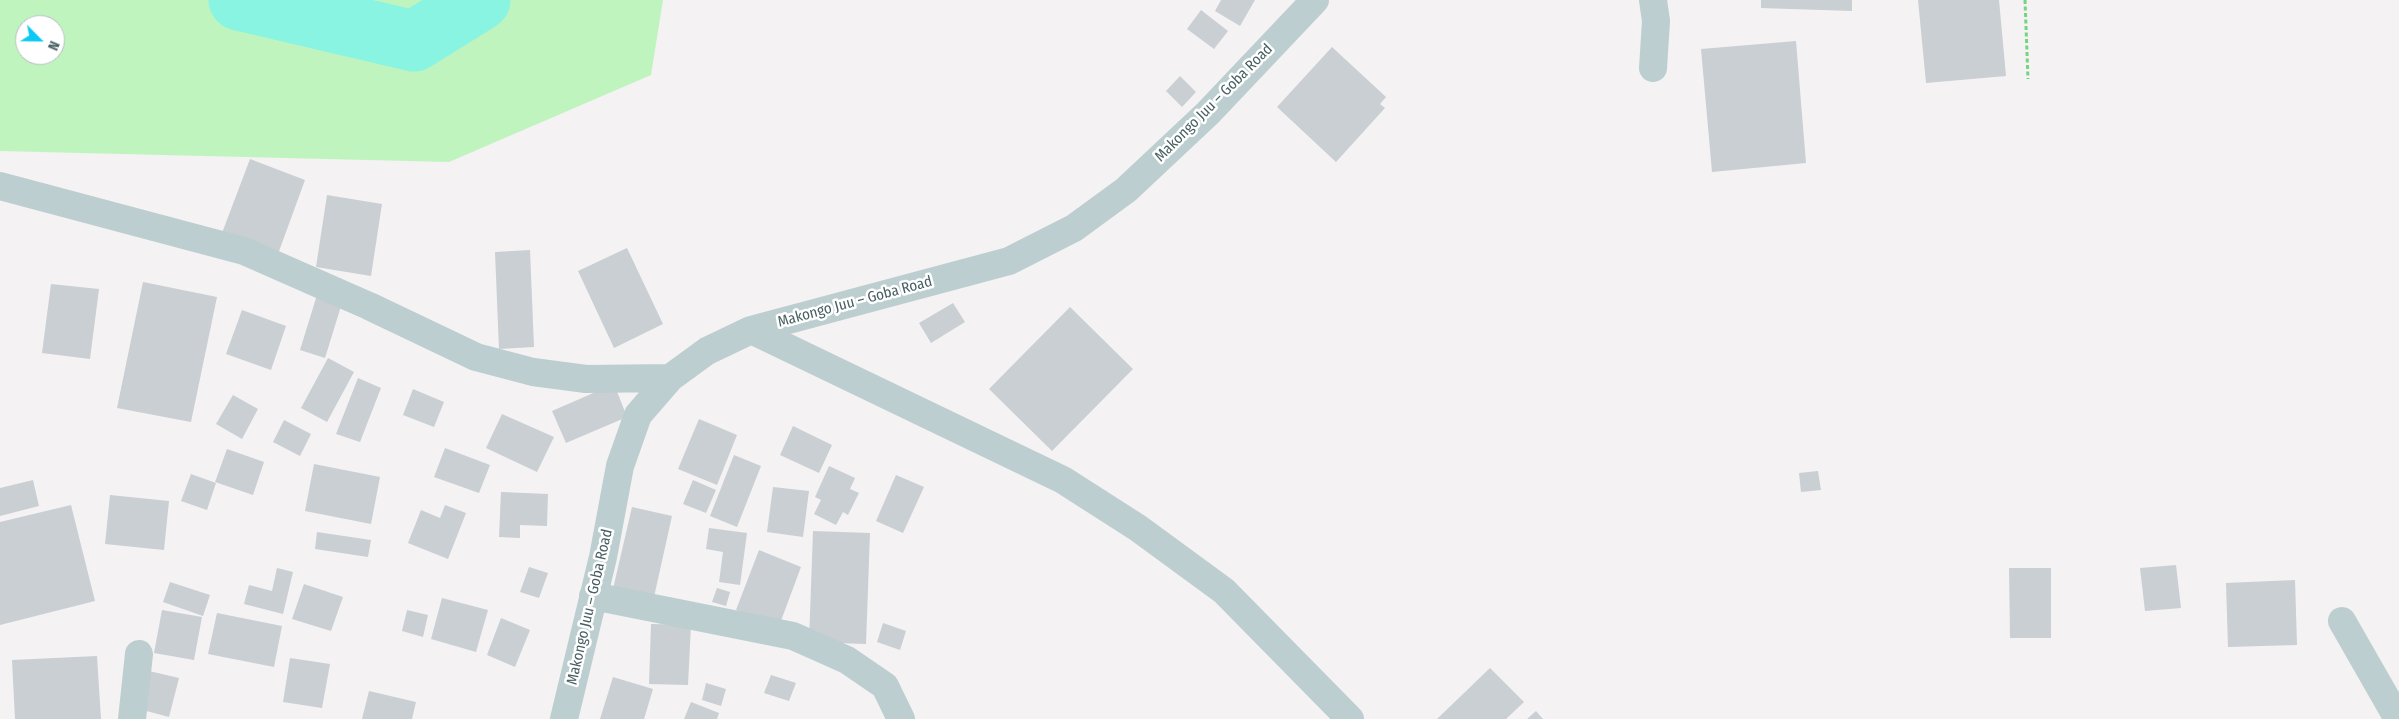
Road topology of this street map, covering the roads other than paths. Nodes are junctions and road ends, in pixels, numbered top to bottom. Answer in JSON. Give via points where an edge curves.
{"nodes":[{"id":1,"x":1315,"y":0,"type":"edge"},
{"id":2,"x":1653,"y":0,"type":"edge"},
{"id":3,"x":1653,"y":68,"type":"dead end"},
{"id":4,"x":0,"y":186,"type":"edge"},
{"id":5,"x":751,"y":330,"type":"junction"},
{"id":6,"x":670,"y":378,"type":"junction"},
{"id":7,"x":593,"y":596,"type":"junction"},
{"id":8,"x":2342,"y":622,"type":"dead end"},
{"id":9,"x":139,"y":654,"type":"dead end"},
{"id":10,"x":132,"y":719,"type":"edge"},
{"id":11,"x":564,"y":719,"type":"edge"},
{"id":12,"x":901,"y":719,"type":"edge"},
{"id":13,"x":1350,"y":719,"type":"edge"},
{"id":14,"x":2398,"y":719,"type":"edge"}],
"edges":[{"from":1,"to":5,"type":"street","name":"Makongo Juu – Goba Road","via":[[1201,120],[1126,190],[1074,228],[1009,261]]},
{"from":2,"to":3,"type":"street","via":[[1656,21]]},
{"from":4,"to":6,"type":"street","via":[[244,251],[476,357],[533,372],[586,379]]},
{"from":5,"to":6,"type":"street","name":"Makongo Juu – Goba Road","via":[[707,351]]},
{"from":5,"to":13,"type":"street","via":[[1063,480],[1138,528],[1224,591]]},
{"from":6,"to":7,"type":"street","name":"Makongo Juu – Goba Road","via":[[638,415],[620,466]]},
{"from":7,"to":11,"type":"street","name":"Makongo Juu – Goba Road"},
{"from":7,"to":12,"type":"street","via":[[793,636],[847,660],[885,686]]},
{"from":8,"to":14,"type":"street"},
{"from":9,"to":10,"type":"street"}]}
